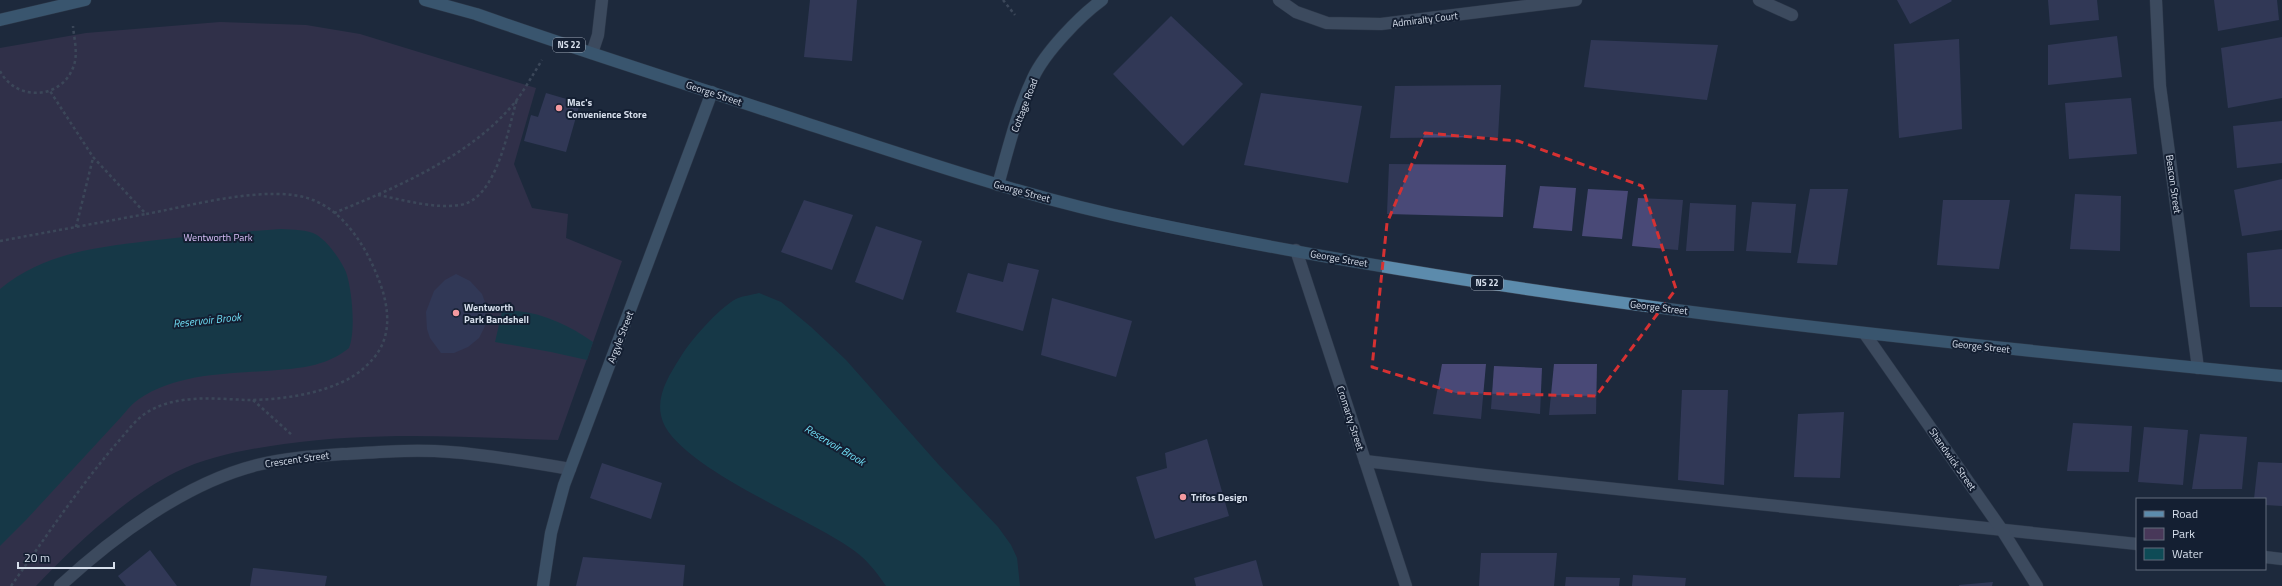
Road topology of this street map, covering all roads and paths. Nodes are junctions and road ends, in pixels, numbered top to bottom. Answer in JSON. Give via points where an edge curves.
{"nodes":[{"id":1,"x":85,"y":0,"type":"edge"},
{"id":2,"x":426,"y":0,"type":"edge"},
{"id":3,"x":602,"y":0,"type":"edge"},
{"id":4,"x":1003,"y":0,"type":"edge"},
{"id":5,"x":1102,"y":0,"type":"edge"},
{"id":6,"x":1279,"y":0,"type":"edge"},
{"id":7,"x":1576,"y":0,"type":"edge"},
{"id":8,"x":1759,"y":0,"type":"edge"},
{"id":9,"x":2156,"y":0,"type":"edge"},
{"id":10,"x":1015,"y":15,"type":"dead end"},
{"id":11,"x":1792,"y":15,"type":"dead end"},
{"id":12,"x":0,"y":20,"type":"edge"},
{"id":13,"x":553,"y":40,"type":"junction"},
{"id":14,"x":75,"y":50,"type":"dead end"},
{"id":15,"x":592,"y":53,"type":"junction"},
{"id":16,"x":0,"y":71,"type":"edge"},
{"id":17,"x":50,"y":91,"type":"junction"},
{"id":18,"x":712,"y":92,"type":"junction"},
{"id":19,"x":518,"y":98,"type":"junction"},
{"id":20,"x":93,"y":158,"type":"junction"},
{"id":21,"x":998,"y":186,"type":"junction"},
{"id":22,"x":378,"y":195,"type":"junction"},
{"id":23,"x":334,"y":213,"type":"junction"},
{"id":24,"x":146,"y":214,"type":"junction"},
{"id":25,"x":76,"y":227,"type":"junction"},
{"id":26,"x":0,"y":241,"type":"edge"},
{"id":27,"x":1296,"y":250,"type":"junction"},
{"id":28,"x":1865,"y":334,"type":"junction"},
{"id":29,"x":2198,"y":368,"type":"junction"},
{"id":30,"x":2282,"y":376,"type":"edge"},
{"id":31,"x":252,"y":400,"type":"junction"},
{"id":32,"x":298,"y":440,"type":"dead end"},
{"id":33,"x":1365,"y":461,"type":"junction"},
{"id":34,"x":570,"y":468,"type":"junction"},
{"id":35,"x":2002,"y":530,"type":"junction"},
{"id":36,"x":2136,"y":544,"type":"edge"},
{"id":37,"x":2266,"y":557,"type":"edge"},
{"id":38,"x":2282,"y":559,"type":"edge"},
{"id":39,"x":11,"y":586,"type":"edge"},
{"id":40,"x":60,"y":586,"type":"edge"},
{"id":41,"x":543,"y":586,"type":"edge"},
{"id":42,"x":1406,"y":586,"type":"edge"},
{"id":43,"x":2037,"y":586,"type":"edge"}],
"edges":[{"from":1,"to":12,"type":"main road"},
{"from":2,"to":13,"type":"main road","name":"George Street","number":"NS 22"},
{"from":3,"to":15,"type":"street","via":[[598,35]]},
{"from":4,"to":10,"type":"path"},
{"from":5,"to":21,"type":"street","name":"Cottage Road","via":[[1061,38],[1034,76],[1020,110]]},
{"from":6,"to":7,"type":"street","name":"Admiralty Court","via":[[1296,12],[1327,23],[1381,24]]},
{"from":8,"to":11,"type":"street"},
{"from":9,"to":29,"type":"street","name":"Beacon Street","via":[[2160,86]]},
{"from":13,"to":15,"type":"main road","name":"George Street","number":"NS 22"},
{"from":13,"to":19,"type":"path"},
{"from":14,"to":17,"type":"path","via":[[74,65],[68,76],[58,87]]},
{"from":15,"to":18,"type":"main road","name":"George Street","number":"NS 22"},
{"from":16,"to":17,"type":"path","via":[[12,86],[23,92],[33,94]]},
{"from":17,"to":20,"type":"path"},
{"from":18,"to":21,"type":"main road","name":"George Street","number":"NS 22"},
{"from":18,"to":34,"type":"street","name":"Argyle Street"},
{"from":19,"to":22,"type":"path","via":[[464,148]]},
{"from":19,"to":22,"type":"path","via":[[493,176],[486,189],[477,197],[462,205],[436,205]]},
{"from":20,"to":24,"type":"path"},
{"from":20,"to":25,"type":"path"},
{"from":21,"to":27,"type":"main road","name":"George Street","number":"NS 22","via":[[1138,221]]},
{"from":22,"to":23,"type":"path"},
{"from":23,"to":24,"type":"path","via":[[311,199],[273,195],[239,197]]},
{"from":23,"to":31,"type":"path","via":[[363,246],[373,266],[387,308],[388,327],[384,341],[364,369],[328,388],[304,394]]},
{"from":24,"to":25,"type":"path"},
{"from":25,"to":26,"type":"path"},
{"from":27,"to":28,"type":"main road","name":"George Street","number":"NS 22","via":[[1414,272],[1574,296]]},
{"from":27,"to":33,"type":"street","name":"Cromarty Street"},
{"from":28,"to":29,"type":"main road","name":"George Street","number":"NS 22"},
{"from":28,"to":35,"type":"street","name":"Shandwick Street"},
{"from":29,"to":30,"type":"main road","name":"George Street","number":"NS 22"},
{"from":31,"to":32,"type":"path"},
{"from":31,"to":39,"type":"path","via":[[190,400],[161,405],[136,421],[102,460]]},
{"from":33,"to":35,"type":"street"},
{"from":33,"to":42,"type":"street","name":"Cromarty Street"},
{"from":34,"to":40,"type":"street","name":"Crescent Street","via":[[498,456],[394,451],[315,456],[256,465],[215,480],[155,512],[99,552]]},
{"from":34,"to":41,"type":"street","name":"Argyle Street","via":[[557,507]]},
{"from":35,"to":36,"type":"street"},
{"from":35,"to":43,"type":"street","name":"Shandwick Street"},
{"from":37,"to":38,"type":"street"}]}
